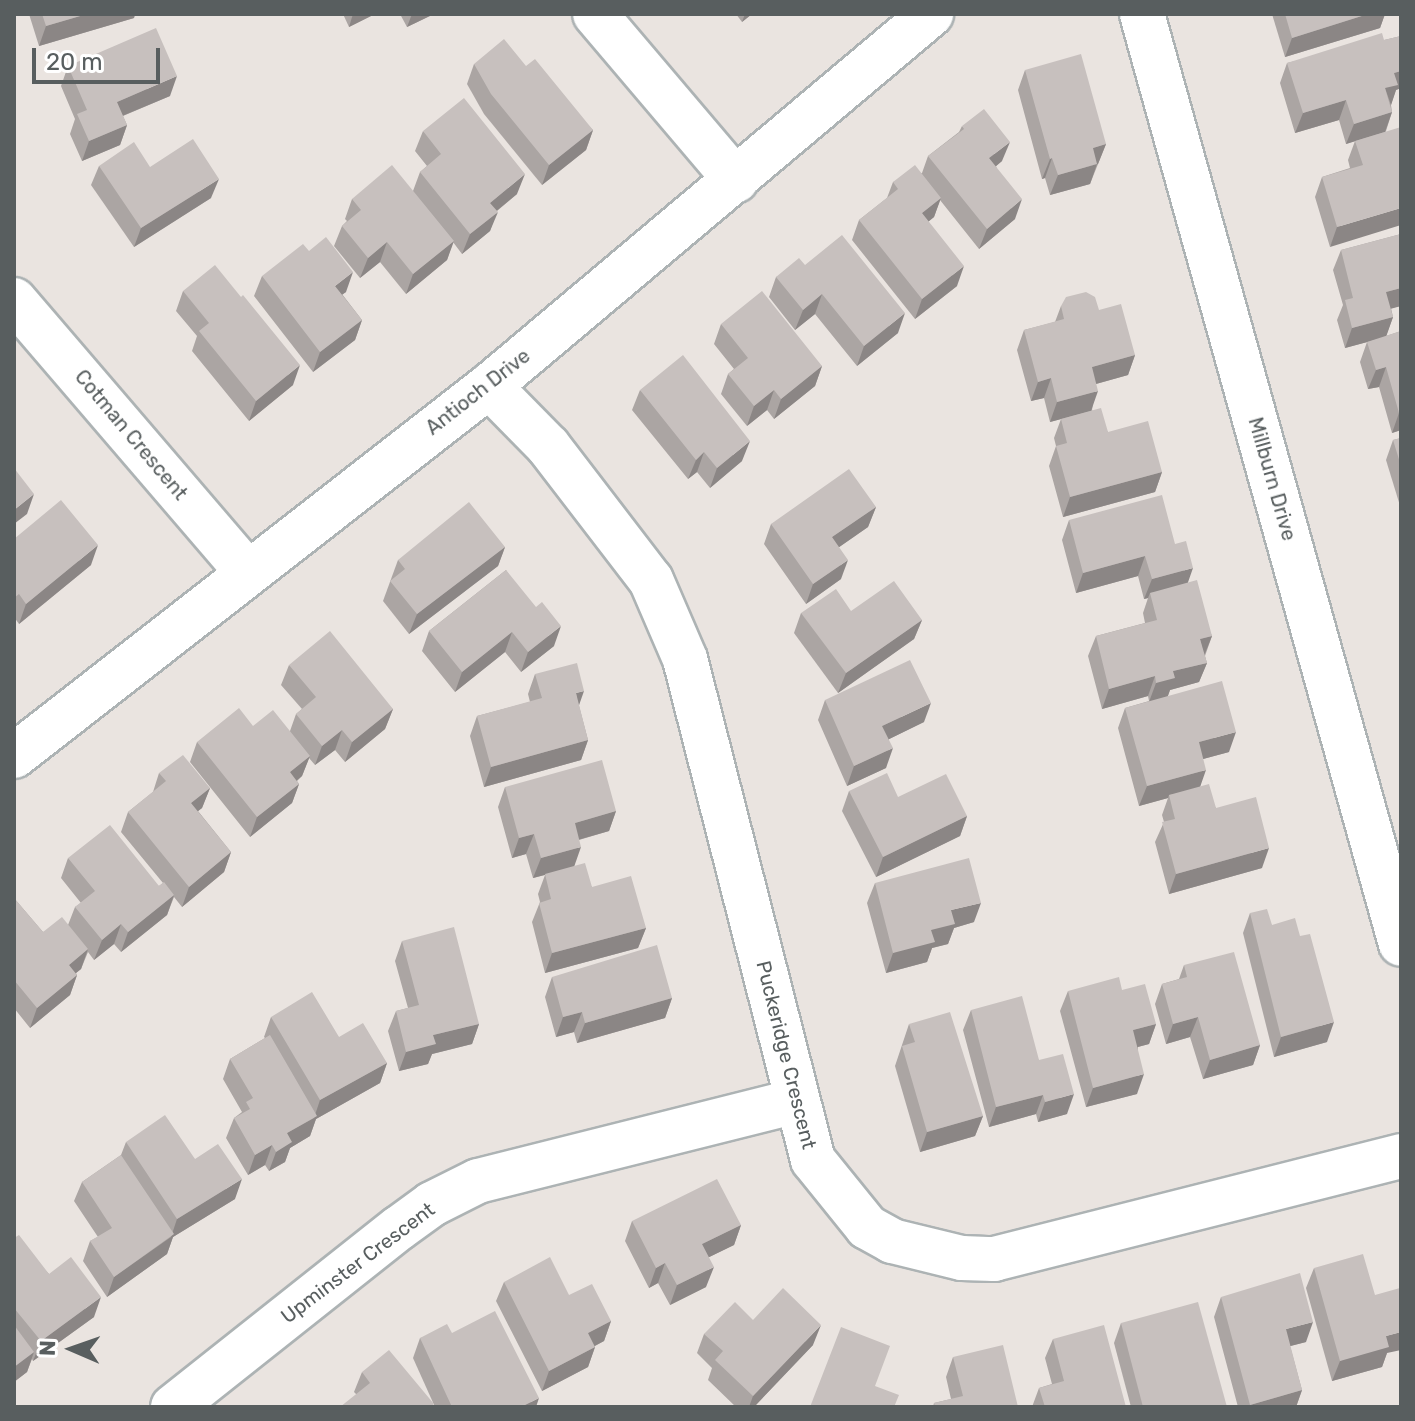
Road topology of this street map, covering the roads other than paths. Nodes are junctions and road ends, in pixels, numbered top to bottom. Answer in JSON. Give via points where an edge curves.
{"nodes":[{"id":1,"x":595,"y":14,"type":"edge"},
{"id":2,"x":931,"y":14,"type":"edge"},
{"id":3,"x":1142,"y":14,"type":"edge"},
{"id":4,"x":736,"y":180,"type":"junction"},
{"id":5,"x":14,"y":300,"type":"edge"},
{"id":6,"x":489,"y":386,"type":"junction"},
{"id":7,"x":247,"y":572,"type":"junction"},
{"id":8,"x":14,"y":756,"type":"edge"},
{"id":9,"x":1401,"y":944,"type":"edge"},
{"id":10,"x":797,"y":1101,"type":"junction"},
{"id":11,"x":1401,"y":1156,"type":"edge"},
{"id":12,"x":173,"y":1407,"type":"edge"}],
"edges":[{"from":1,"to":4,"type":"street"},
{"from":2,"to":4,"type":"street","name":"Antioch Drive"},
{"from":3,"to":9,"type":"street","name":"Millburn Drive"},
{"from":4,"to":6,"type":"street","name":"Antioch Drive"},
{"from":5,"to":7,"type":"street","name":"Cotman Crescent"},
{"from":6,"to":7,"type":"street","name":"Antioch Drive"},
{"from":6,"to":10,"type":"street","name":"Puckeridge Crescent","via":[[548,446],[651,580],[685,659]]},
{"from":7,"to":8,"type":"street","name":"Antioch Drive"},
{"from":10,"to":11,"type":"street","name":"Puckeridge Crescent","via":[[813,1160],[867,1227],[892,1241],[962,1258],[1009,1256]]},
{"from":10,"to":12,"type":"street","name":"Upminster Crescent","via":[[478,1181],[399,1228]]}]}
